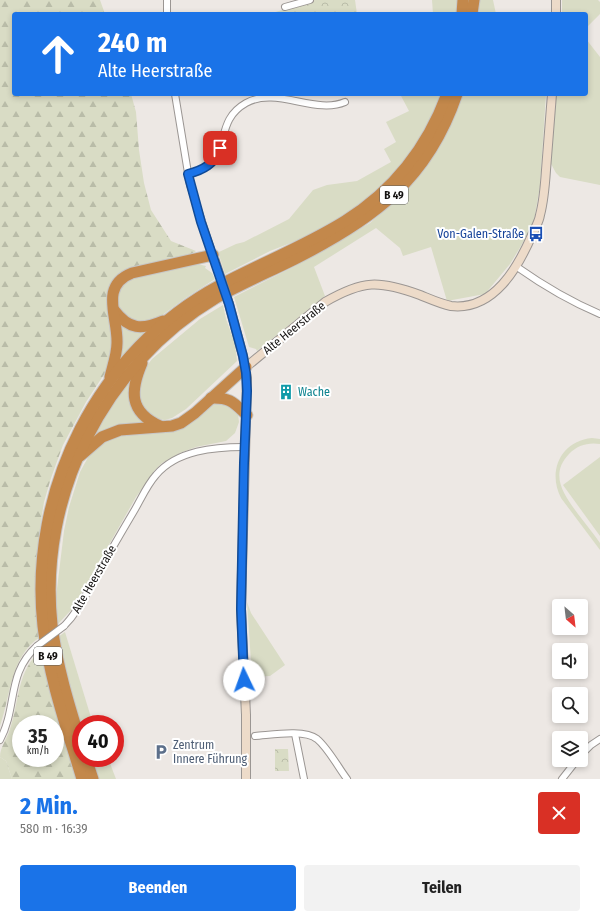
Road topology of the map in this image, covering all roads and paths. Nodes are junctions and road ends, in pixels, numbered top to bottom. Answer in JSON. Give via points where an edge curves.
{"nodes":[{"id":1,"x":167,"y":0,"type":"edge"},
{"id":2,"x":310,"y":0,"type":"edge"},
{"id":3,"x":463,"y":0,"type":"edge"},
{"id":4,"x":474,"y":0,"type":"edge"},
{"id":5,"x":556,"y":0,"type":"edge"},
{"id":6,"x":285,"y":7,"type":"dead end"},
{"id":7,"x":167,"y":12,"type":"edge"},
{"id":8,"x":462,"y":12,"type":"edge"},
{"id":9,"x":472,"y":12,"type":"edge"},
{"id":10,"x":556,"y":12,"type":"edge"},
{"id":11,"x":175,"y":96,"type":"edge"},
{"id":12,"x":446,"y":96,"type":"edge"},
{"id":13,"x":456,"y":96,"type":"edge"},
{"id":14,"x":552,"y":96,"type":"edge"},
{"id":15,"x":345,"y":102,"type":"dead end"},
{"id":16,"x":188,"y":174,"type":"junction"},
{"id":17,"x":213,"y":255,"type":"junction"},
{"id":18,"x":517,"y":267,"type":"junction"},
{"id":19,"x":114,"y":310,"type":"junction"},
{"id":20,"x":600,"y":314,"type":"edge"},
{"id":21,"x":173,"y":316,"type":"junction"},
{"id":22,"x":148,"y":352,"type":"junction"},
{"id":23,"x":246,"y":367,"type":"junction"},
{"id":24,"x":108,"y":383,"type":"junction"},
{"id":25,"x":211,"y":398,"type":"junction"},
{"id":26,"x":246,"y":415,"type":"junction"},
{"id":27,"x":161,"y":426,"type":"junction"},
{"id":28,"x":244,"y":447,"type":"junction"},
{"id":29,"x":77,"y":459,"type":"junction"},
{"id":30,"x":72,"y":715,"type":"edge"},
{"id":31,"x":295,"y":734,"type":"junction"},
{"id":32,"x":255,"y":736,"type":"dead end"},
{"id":33,"x":600,"y":738,"type":"edge"},
{"id":34,"x":0,"y":740,"type":"edge"},
{"id":35,"x":588,"y":748,"type":"edge"},
{"id":36,"x":89,"y":767,"type":"edge"},
{"id":37,"x":571,"y":767,"type":"edge"},
{"id":38,"x":82,"y":779,"type":"edge"},
{"id":39,"x":93,"y":779,"type":"edge"},
{"id":40,"x":246,"y":779,"type":"edge"},
{"id":41,"x":304,"y":779,"type":"edge"},
{"id":42,"x":347,"y":779,"type":"edge"},
{"id":43,"x":562,"y":779,"type":"edge"}],
"edges":[{"from":1,"to":7,"type":"street"},
{"from":2,"to":6,"type":"street"},
{"from":3,"to":8,"type":"highway"},
{"from":4,"to":9,"type":"highway"},
{"from":5,"to":10,"type":"street"},
{"from":11,"to":16,"type":"street"},
{"from":12,"to":21,"type":"highway","number":"B 49","via":[[419,151],[388,187],[366,207],[323,234],[217,286]]},
{"from":13,"to":22,"type":"highway","number":"B 49","via":[[441,132],[423,162],[404,186],[377,210],[331,240],[214,300],[178,324]]},
{"from":14,"to":18,"type":"street","name":"Alte Heerstraße","via":[[544,198],[540,216]]},
{"from":15,"to":16,"type":"street","via":[[327,105],[263,98],[249,102],[238,109],[228,121],[219,152],[213,162],[202,170]]},
{"from":16,"to":17,"type":"street"},
{"from":17,"to":19,"type":"highway","via":[[127,274],[114,290]]},
{"from":17,"to":23,"type":"street","bridge":true},
{"from":18,"to":20,"type":"street","via":[[574,303]]},
{"from":18,"to":23,"type":"street","name":"Alte Heerstraße","via":[[489,296],[478,302],[460,306],[446,305],[408,290],[382,284],[352,288],[337,294],[312,312]]},
{"from":19,"to":21,"type":"highway","via":[[126,323],[137,327],[151,326]]},
{"from":19,"to":24,"type":"highway","via":[[117,343]]},
{"from":21,"to":24,"type":"highway","number":"B 49","via":[[132,354]]},
{"from":22,"to":27,"type":"highway","via":[[135,382],[134,398],[144,416]]},
{"from":22,"to":29,"type":"highway","number":"B 49","via":[[126,376],[102,410]]},
{"from":23,"to":25,"type":"highway"},
{"from":23,"to":26,"type":"street"},
{"from":24,"to":38,"type":"highway","number":"B 49","via":[[80,428],[62,469],[49,514],[43,555],[41,600],[45,643],[55,690]]},
{"from":25,"to":26,"type":"highway","via":[[231,401]]},
{"from":25,"to":27,"type":"highway","via":[[181,423]]},
{"from":26,"to":28,"type":"street"},
{"from":27,"to":29,"type":"highway","via":[[126,428],[114,432],[96,442]]},
{"from":28,"to":34,"type":"street","name":"Alte Heerstraße","bridge":true,"via":[[196,452],[160,470],[113,545],[80,606],[64,626],[37,646],[24,661],[16,677],[8,723]]},
{"from":28,"to":40,"type":"street","via":[[241,609]]},
{"from":29,"to":30,"type":"highway","number":"B 49","via":[[59,518],[52,558],[51,592],[52,626]]},
{"from":31,"to":32,"type":"street"},
{"from":31,"to":41,"type":"street"},
{"from":31,"to":42,"type":"street","via":[[316,738]]},
{"from":33,"to":35,"type":"street"},
{"from":36,"to":39,"type":"highway"},
{"from":37,"to":43,"type":"street"}]}
